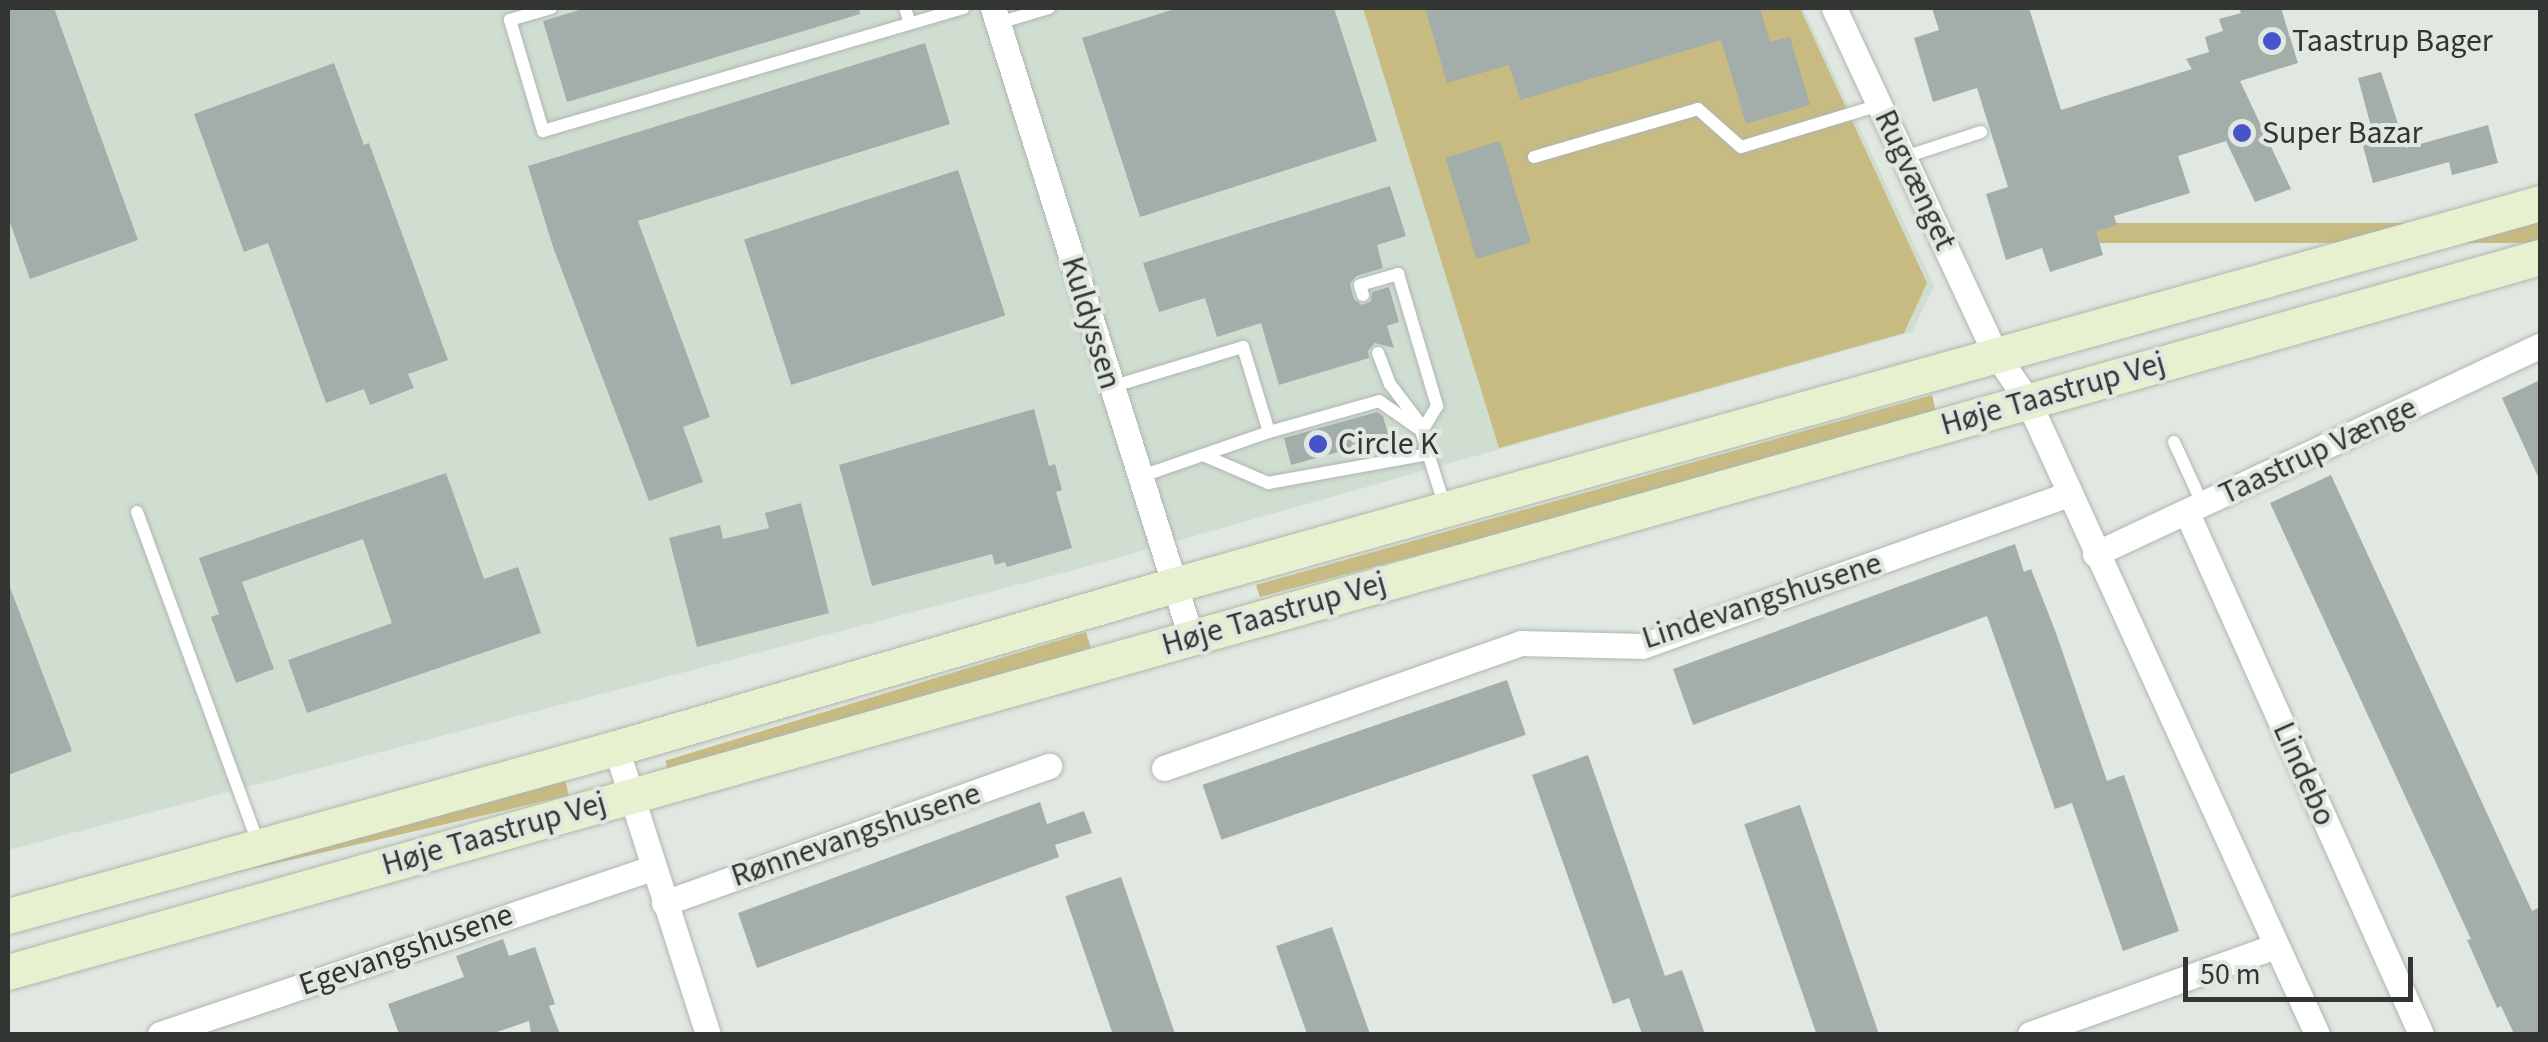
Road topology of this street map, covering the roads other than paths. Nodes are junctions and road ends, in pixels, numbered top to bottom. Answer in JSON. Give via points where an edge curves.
{"nodes":[{"id":1,"x":551,"y":8,"type":"edge"},
{"id":2,"x":905,"y":8,"type":"edge"},
{"id":3,"x":964,"y":8,"type":"edge"},
{"id":4,"x":1049,"y":8,"type":"edge"},
{"id":5,"x":1834,"y":8,"type":"edge"},
{"id":6,"x":996,"y":16,"type":"edge"},
{"id":7,"x":910,"y":23,"type":"junction"},
{"id":8,"x":1879,"y":106,"type":"junction"},
{"id":9,"x":1981,"y":132,"type":"dead end"},
{"id":10,"x":1534,"y":156,"type":"dead end"},
{"id":11,"x":1905,"y":157,"type":"junction"},
{"id":12,"x":2540,"y":203,"type":"edge"},
{"id":13,"x":2540,"y":257,"type":"edge"},
{"id":14,"x":1362,"y":295,"type":"dead end"},
{"id":15,"x":2540,"y":346,"type":"edge"},
{"id":16,"x":1378,"y":352,"type":"dead end"},
{"id":17,"x":1995,"y":354,"type":"junction"},
{"id":18,"x":1111,"y":387,"type":"junction"},
{"id":19,"x":2028,"y":401,"type":"junction"},
{"id":20,"x":1422,"y":431,"type":"junction"},
{"id":21,"x":1270,"y":432,"type":"junction"},
{"id":22,"x":2174,"y":442,"type":"dead end"},
{"id":23,"x":1429,"y":454,"type":"junction"},
{"id":24,"x":1203,"y":455,"type":"junction"},
{"id":25,"x":1139,"y":477,"type":"junction"},
{"id":26,"x":2070,"y":494,"type":"junction"},
{"id":27,"x":1446,"y":509,"type":"junction"},
{"id":28,"x":2195,"y":509,"type":"junction"},
{"id":29,"x":138,"y":512,"type":"dead end"},
{"id":30,"x":2095,"y":554,"type":"junction"},
{"id":31,"x":1174,"y":585,"type":"junction"},
{"id":32,"x":1191,"y":637,"type":"junction"},
{"id":33,"x":616,"y":748,"type":"junction"},
{"id":34,"x":1049,"y":766,"type":"dead end"},
{"id":35,"x":1164,"y":768,"type":"dead end"},
{"id":36,"x":630,"y":796,"type":"junction"},
{"id":37,"x":260,"y":848,"type":"junction"},
{"id":38,"x":652,"y":868,"type":"junction"},
{"id":39,"x":664,"y":903,"type":"junction"},
{"id":40,"x":8,"y":916,"type":"edge"},
{"id":41,"x":2276,"y":946,"type":"junction"},
{"id":42,"x":8,"y":972,"type":"edge"},
{"id":43,"x":160,"y":1034,"type":"edge"},
{"id":44,"x":708,"y":1034,"type":"edge"},
{"id":45,"x":2030,"y":1034,"type":"edge"},
{"id":46,"x":2317,"y":1034,"type":"edge"},
{"id":47,"x":2421,"y":1034,"type":"edge"}],
"edges":[{"from":1,"to":7,"type":"lane","via":[[510,20],[543,131]]},
{"from":2,"to":7,"type":"lane"},
{"from":3,"to":7,"type":"lane"},
{"from":4,"to":6,"type":"lane"},
{"from":5,"to":8,"type":"street","name":"Rugvænget"},
{"from":6,"to":18,"type":"street","name":"Kuldyssen"},
{"from":8,"to":10,"type":"lane","via":[[1741,148],[1698,109]]},
{"from":8,"to":11,"type":"street","name":"Rugvænget"},
{"from":9,"to":11,"type":"lane"},
{"from":11,"to":17,"type":"street","name":"Rugvænget"},
{"from":12,"to":17,"type":"street","name":"Høje Taastrup Vej"},
{"from":13,"to":19,"type":"street","name":"Høje Taastrup Vej"},
{"from":14,"to":20,"type":"lane","via":[[1360,285],[1398,274],[1437,406]]},
{"from":15,"to":28,"type":"street","name":"Taastrup Vænge"},
{"from":16,"to":20,"type":"lane","via":[[1390,384]]},
{"from":17,"to":19,"type":"street"},
{"from":17,"to":27,"type":"street","name":"Høje Taastrup Vej"},
{"from":18,"to":21,"type":"lane","via":[[1243,346]]},
{"from":18,"to":25,"type":"street","name":"Kuldyssen"},
{"from":19,"to":26,"type":"street"},
{"from":19,"to":32,"type":"street","name":"Høje Taastrup Vej"},
{"from":20,"to":21,"type":"lane","via":[[1379,400]]},
{"from":20,"to":23,"type":"lane"},
{"from":21,"to":24,"type":"lane"},
{"from":22,"to":28,"type":"lane"},
{"from":23,"to":24,"type":"lane","via":[[1268,483]]},
{"from":23,"to":27,"type":"lane"},
{"from":24,"to":25,"type":"lane"},
{"from":25,"to":31,"type":"street","name":"Kuldyssen"},
{"from":26,"to":30,"type":"street"},
{"from":26,"to":35,"type":"street","name":"Lindevangshusene","via":[[1642,646],[1521,643]]},
{"from":27,"to":31,"type":"street","name":"Høje Taastrup Vej"},
{"from":28,"to":30,"type":"street","name":"Taastrup Vænge"},
{"from":28,"to":47,"type":"street","name":"Lindebo"},
{"from":29,"to":37,"type":"lane"},
{"from":30,"to":41,"type":"street"},
{"from":31,"to":32,"type":"street","name":"Kuldyssen"},
{"from":31,"to":33,"type":"street","name":"Høje Taastrup Vej"},
{"from":32,"to":36,"type":"street","name":"Høje Taastrup Vej"},
{"from":33,"to":36,"type":"street"},
{"from":33,"to":37,"type":"street","name":"Høje Taastrup Vej"},
{"from":34,"to":39,"type":"street","name":"Rønnevangshusene"},
{"from":36,"to":38,"type":"street"},
{"from":36,"to":42,"type":"street","name":"Høje Taastrup Vej"},
{"from":37,"to":40,"type":"street","name":"Høje Taastrup Vej"},
{"from":38,"to":39,"type":"street"},
{"from":38,"to":43,"type":"street","name":"Egevangshusene"},
{"from":39,"to":44,"type":"street"},
{"from":41,"to":45,"type":"street"},
{"from":41,"to":46,"type":"street"}]}
